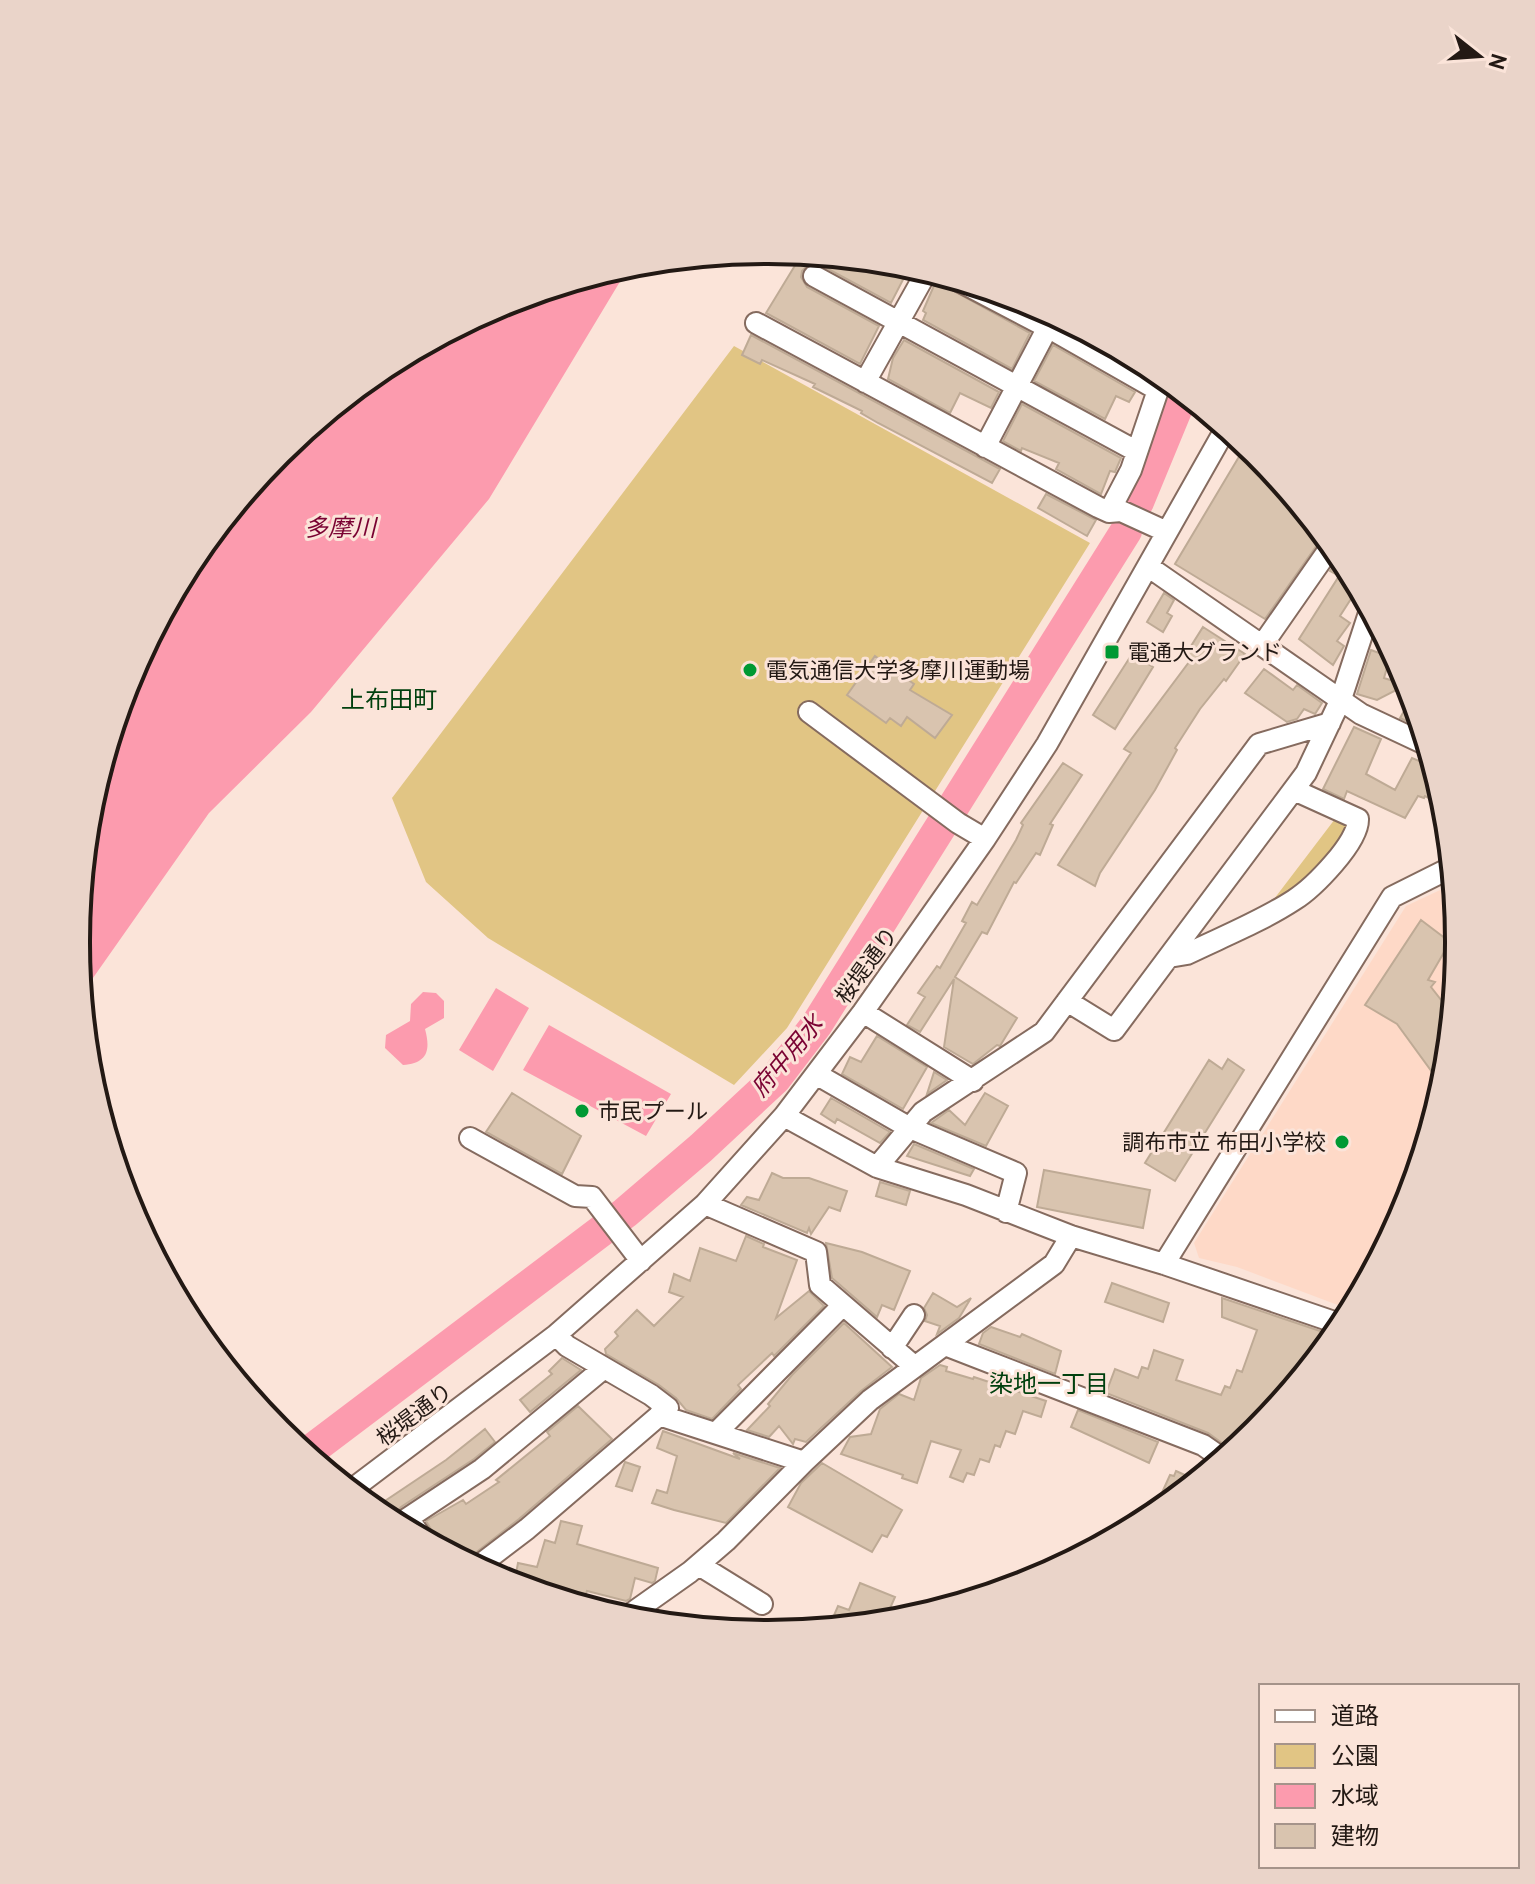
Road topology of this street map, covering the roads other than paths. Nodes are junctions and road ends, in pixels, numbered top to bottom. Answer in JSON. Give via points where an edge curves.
{"nodes":[{"id":1,"x":814,"y":276,"type":"dead end"},
{"id":2,"x":920,"y":283,"type":"edge"},
{"id":3,"x":1026,"y":316,"type":"edge"},
{"id":4,"x":898,"y":322,"type":"junction"},
{"id":5,"x":756,"y":323,"type":"dead end"},
{"id":6,"x":1048,"y":327,"type":"junction"},
{"id":7,"x":1114,"y":360,"type":"edge"},
{"id":8,"x":865,"y":382,"type":"junction"},
{"id":9,"x":1016,"y":387,"type":"junction"},
{"id":10,"x":1160,"y":390,"type":"edge"},
{"id":11,"x":1220,"y":438,"type":"edge"},
{"id":12,"x":985,"y":447,"type":"junction"},
{"id":13,"x":1136,"y":451,"type":"junction"},
{"id":14,"x":1109,"y":512,"type":"junction"},
{"id":15,"x":1167,"y":532,"type":"junction"},
{"id":16,"x":1324,"y":556,"type":"edge"},
{"id":17,"x":1149,"y":567,"type":"junction"},
{"id":18,"x":1365,"y":624,"type":"edge"},
{"id":19,"x":1263,"y":644,"type":"junction"},
{"id":20,"x":1341,"y":699,"type":"junction"},
{"id":21,"x":809,"y":712,"type":"dead end"},
{"id":22,"x":1330,"y":723,"type":"junction"},
{"id":23,"x":1413,"y":739,"type":"edge"},
{"id":24,"x":1294,"y":790,"type":"junction"},
{"id":25,"x":985,"y":839,"type":"junction"},
{"id":26,"x":1441,"y":872,"type":"edge"},
{"id":27,"x":1169,"y":957,"type":"junction"},
{"id":28,"x":1067,"y":1001,"type":"junction"},
{"id":29,"x":863,"y":1012,"type":"junction"},
{"id":30,"x":816,"y":1074,"type":"junction"},
{"id":31,"x":973,"y":1081,"type":"junction"},
{"id":32,"x":784,"y":1116,"type":"junction"},
{"id":33,"x":908,"y":1127,"type":"junction"},
{"id":34,"x":470,"y":1138,"type":"dead end"},
{"id":35,"x":877,"y":1167,"type":"junction"},
{"id":36,"x":705,"y":1204,"type":"junction"},
{"id":37,"x":1006,"y":1212,"type":"junction"},
{"id":38,"x":1071,"y":1236,"type":"junction"},
{"id":39,"x":641,"y":1261,"type":"junction"},
{"id":40,"x":1164,"y":1264,"type":"junction"},
{"id":41,"x":843,"y":1305,"type":"junction"},
{"id":42,"x":914,"y":1315,"type":"dead end"},
{"id":43,"x":1329,"y":1320,"type":"edge"},
{"id":44,"x":556,"y":1335,"type":"junction"},
{"id":45,"x":945,"y":1345,"type":"junction"},
{"id":46,"x":892,"y":1348,"type":"junction"},
{"id":47,"x":914,"y":1366,"type":"junction"},
{"id":48,"x":604,"y":1368,"type":"junction"},
{"id":49,"x":659,"y":1415,"type":"junction"},
{"id":50,"x":716,"y":1433,"type":"junction"},
{"id":51,"x":1213,"y":1452,"type":"edge"},
{"id":52,"x":804,"y":1462,"type":"junction"},
{"id":53,"x":360,"y":1483,"type":"edge"},
{"id":54,"x":410,"y":1517,"type":"edge"},
{"id":55,"x":488,"y":1559,"type":"edge"},
{"id":56,"x":699,"y":1565,"type":"junction"},
{"id":57,"x":762,"y":1604,"type":"dead end"},
{"id":58,"x":640,"y":1607,"type":"edge"}],
"edges":[{"from":1,"to":4,"type":"street"},
{"from":2,"to":4,"type":"street"},
{"from":3,"to":6,"type":"street"},
{"from":4,"to":8,"type":"street"},
{"from":4,"to":9,"type":"street"},
{"from":5,"to":8,"type":"street"},
{"from":6,"to":7,"type":"street"},
{"from":6,"to":9,"type":"street"},
{"from":8,"to":12,"type":"street"},
{"from":9,"to":12,"type":"street"},
{"from":9,"to":13,"type":"street"},
{"from":10,"to":13,"type":"street"},
{"from":11,"to":15,"type":"street","name":"桜堤通り"},
{"from":12,"to":14,"type":"street"},
{"from":13,"to":14,"type":"street"},
{"from":14,"to":15,"type":"street","via":[[1121,511]]},
{"from":15,"to":17,"type":"street","name":"桜堤通り"},
{"from":16,"to":19,"type":"street"},
{"from":17,"to":19,"type":"street"},
{"from":17,"to":25,"type":"street","name":"桜堤通り","via":[[1047,744]]},
{"from":18,"to":20,"type":"street"},
{"from":19,"to":20,"type":"street"},
{"from":20,"to":22,"type":"street"},
{"from":20,"to":23,"type":"street"},
{"from":21,"to":25,"type":"street"},
{"from":22,"to":24,"type":"street"},
{"from":22,"to":28,"type":"street","via":[[1259,744]]},
{"from":24,"to":27,"type":"street"},
{"from":24,"to":27,"type":"street","via":[[1358,819],[1347,850],[1295,900],[1187,954]]},
{"from":25,"to":29,"type":"street","name":"桜堤通り"},
{"from":26,"to":40,"type":"street","via":[[1392,897]]},
{"from":27,"to":28,"type":"street","via":[[1114,1030]]},
{"from":28,"to":31,"type":"street","via":[[1044,1032]]},
{"from":29,"to":30,"type":"street","name":"桜堤通り"},
{"from":29,"to":31,"type":"street"},
{"from":30,"to":32,"type":"street","name":"桜堤通り"},
{"from":30,"to":33,"type":"street"},
{"from":31,"to":33,"type":"street"},
{"from":32,"to":35,"type":"street"},
{"from":32,"to":36,"type":"street","name":"桜堤通り"},
{"from":33,"to":35,"type":"street"},
{"from":33,"to":37,"type":"street","via":[[1016,1173]]},
{"from":34,"to":39,"type":"street","via":[[575,1196],[592,1197]]},
{"from":35,"to":37,"type":"street"},
{"from":36,"to":39,"type":"street","name":"桜堤通り"},
{"from":36,"to":41,"type":"street","via":[[816,1252],[820,1285]]},
{"from":37,"to":38,"type":"street"},
{"from":38,"to":40,"type":"street"},
{"from":38,"to":45,"type":"street","via":[[1054,1264]]},
{"from":39,"to":44,"type":"street","name":"桜堤通り"},
{"from":40,"to":43,"type":"street"},
{"from":41,"to":46,"type":"street"},
{"from":41,"to":50,"type":"street"},
{"from":42,"to":46,"type":"street"},
{"from":44,"to":48,"type":"street"},
{"from":44,"to":53,"type":"street","name":"桜堤通り"},
{"from":45,"to":47,"type":"street"},
{"from":45,"to":51,"type":"street"},
{"from":46,"to":47,"type":"street"},
{"from":47,"to":52,"type":"street"},
{"from":48,"to":49,"type":"street","via":[[668,1408]]},
{"from":48,"to":54,"type":"street","via":[[482,1469]]},
{"from":49,"to":50,"type":"street"},
{"from":49,"to":55,"type":"street"},
{"from":50,"to":52,"type":"street"},
{"from":52,"to":56,"type":"street"},
{"from":56,"to":57,"type":"street"},
{"from":56,"to":58,"type":"street"}]}
